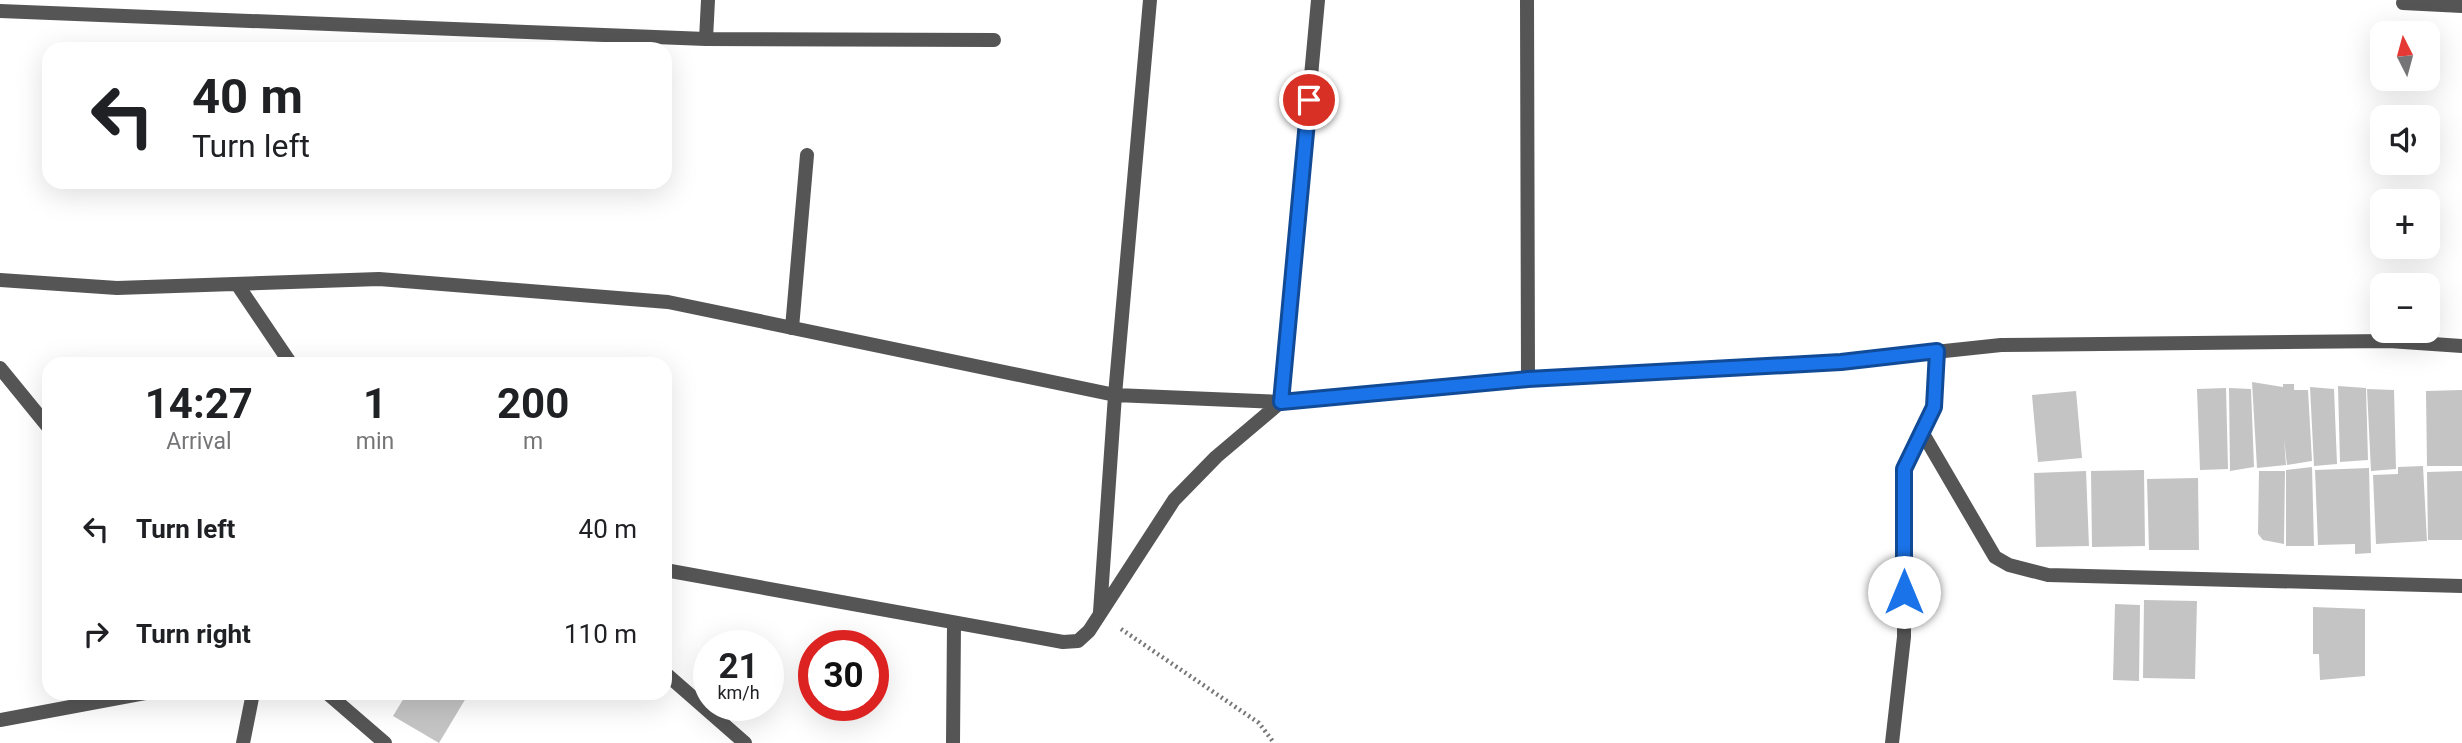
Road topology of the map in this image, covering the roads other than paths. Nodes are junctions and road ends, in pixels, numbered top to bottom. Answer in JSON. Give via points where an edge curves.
{"nodes":[{"id":1,"x":708,"y":0,"type":"edge"},
{"id":2,"x":1150,"y":0,"type":"edge"},
{"id":3,"x":1318,"y":0,"type":"edge"},
{"id":4,"x":1527,"y":0,"type":"edge"},
{"id":5,"x":2403,"y":3,"type":"dead end"},
{"id":6,"x":2462,"y":6,"type":"edge"},
{"id":7,"x":0,"y":11,"type":"edge"},
{"id":8,"x":706,"y":39,"type":"junction"},
{"id":9,"x":994,"y":40,"type":"dead end"},
{"id":10,"x":807,"y":155,"type":"dead end"},
{"id":11,"x":0,"y":280,"type":"edge"},
{"id":12,"x":237,"y":284,"type":"junction"},
{"id":13,"x":792,"y":328,"type":"junction"},
{"id":14,"x":2462,"y":346,"type":"edge"},
{"id":15,"x":1937,"y":351,"type":"junction"},
{"id":16,"x":286,"y":357,"type":"edge"},
{"id":17,"x":0,"y":368,"type":"edge"},
{"id":18,"x":1528,"y":379,"type":"junction"},
{"id":19,"x":1115,"y":395,"type":"junction"},
{"id":20,"x":1281,"y":402,"type":"junction"},
{"id":21,"x":42,"y":419,"type":"edge"},
{"id":22,"x":1922,"y":432,"type":"junction"},
{"id":23,"x":672,"y":571,"type":"edge"},
{"id":24,"x":2462,"y":586,"type":"edge"},
{"id":25,"x":1100,"y":615,"type":"junction"},
{"id":26,"x":954,"y":624,"type":"junction"},
{"id":27,"x":672,"y":679,"type":"edge"},
{"id":28,"x":107,"y":700,"type":"edge"},
{"id":29,"x":252,"y":700,"type":"edge"},
{"id":30,"x":335,"y":700,"type":"edge"},
{"id":31,"x":0,"y":720,"type":"edge"},
{"id":32,"x":243,"y":743,"type":"edge"},
{"id":33,"x":385,"y":743,"type":"edge"},
{"id":34,"x":745,"y":743,"type":"edge"},
{"id":35,"x":953,"y":743,"type":"edge"},
{"id":36,"x":1892,"y":743,"type":"edge"}],
"edges":[{"from":1,"to":8,"type":"street"},
{"from":2,"to":19,"type":"street"},
{"from":3,"to":20,"type":"street"},
{"from":4,"to":18,"type":"street"},
{"from":5,"to":6,"type":"street"},
{"from":7,"to":8,"type":"street"},
{"from":8,"to":9,"type":"street"},
{"from":10,"to":13,"type":"street"},
{"from":11,"to":12,"type":"street","via":[[117,288]]},
{"from":12,"to":13,"type":"street","via":[[393,280],[668,302]]},
{"from":12,"to":16,"type":"street"},
{"from":13,"to":19,"type":"street"},
{"from":14,"to":15,"type":"street","via":[[2389,341],[2001,345]]},
{"from":15,"to":18,"type":"street","via":[[1841,362]]},
{"from":15,"to":22,"type":"street","via":[[1937,396]]},
{"from":17,"to":21,"type":"street"},
{"from":18,"to":20,"type":"street"},
{"from":19,"to":20,"type":"street"},
{"from":19,"to":25,"type":"street"},
{"from":20,"to":25,"type":"street","via":[[1174,500]]},
{"from":22,"to":24,"type":"street","via":[[1995,557],[2024,571]]},
{"from":22,"to":36,"type":"street","via":[[1904,469],[1904,637]]},
{"from":23,"to":26,"type":"street"},
{"from":25,"to":26,"type":"street","via":[[1078,641]]},
{"from":26,"to":35,"type":"street"},
{"from":27,"to":34,"type":"street"},
{"from":28,"to":31,"type":"street"},
{"from":29,"to":32,"type":"street"},
{"from":30,"to":33,"type":"street"}]}
